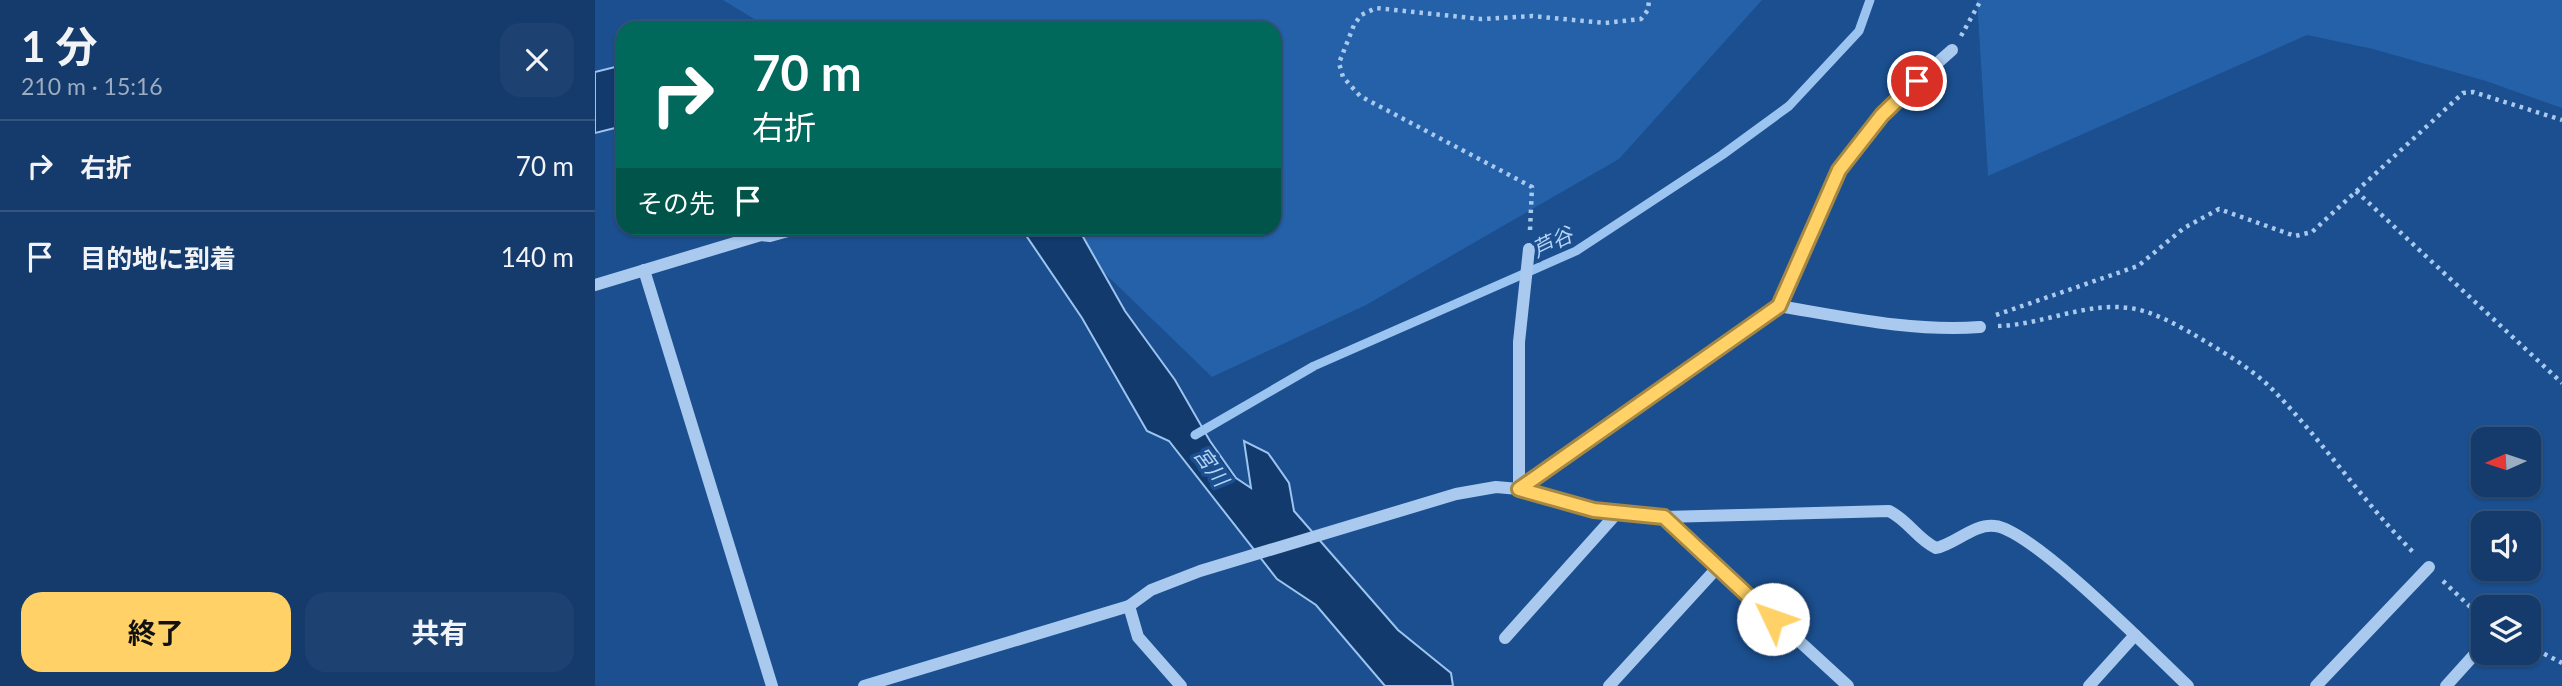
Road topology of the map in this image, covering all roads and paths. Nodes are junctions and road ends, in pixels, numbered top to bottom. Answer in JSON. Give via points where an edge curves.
{"nodes":[{"id":1,"x":1649,"y":0,"type":"edge"},
{"id":2,"x":1981,"y":0,"type":"edge"},
{"id":3,"x":1952,"y":50,"type":"joint"},
{"id":4,"x":2562,"y":120,"type":"edge"},
{"id":5,"x":2356,"y":191,"type":"junction"},
{"id":6,"x":761,"y":235,"type":"edge"},
{"id":7,"x":1529,"y":248,"type":"joint"},
{"id":8,"x":644,"y":270,"type":"junction"},
{"id":9,"x":595,"y":285,"type":"edge"},
{"id":10,"x":1779,"y":306,"type":"junction"},
{"id":11,"x":1980,"y":327,"type":"junction"},
{"id":12,"x":2562,"y":383,"type":"edge"},
{"id":13,"x":1519,"y":489,"type":"junction"},
{"id":14,"x":1617,"y":513,"type":"junction"},
{"id":15,"x":1664,"y":517,"type":"junction"},
{"id":16,"x":2429,"y":567,"type":"junction"},
{"id":17,"x":1717,"y":568,"type":"junction"},
{"id":18,"x":1129,"y":606,"type":"junction"},
{"id":19,"x":2471,"y":607,"type":"edge"},
{"id":20,"x":2135,"y":635,"type":"junction"},
{"id":21,"x":1505,"y":638,"type":"dead end"},
{"id":22,"x":2541,"y":652,"type":"edge"},
{"id":23,"x":2471,"y":658,"type":"edge"},
{"id":24,"x":2562,"y":663,"type":"edge"},
{"id":25,"x":899,"y":681,"type":"edge"},
{"id":26,"x":772,"y":686,"type":"edge"},
{"id":27,"x":864,"y":686,"type":"edge"},
{"id":28,"x":1181,"y":686,"type":"edge"},
{"id":29,"x":1609,"y":686,"type":"edge"},
{"id":30,"x":1848,"y":686,"type":"edge"},
{"id":31,"x":2089,"y":686,"type":"edge"},
{"id":32,"x":2188,"y":686,"type":"edge"},
{"id":33,"x":2316,"y":686,"type":"edge"},
{"id":34,"x":2446,"y":686,"type":"edge"}],
"edges":[{"from":1,"to":7,"type":"path","via":[[1641,19],[1625,22],[1532,16],[1481,19],[1376,8],[1361,15],[1354,25],[1339,63],[1343,77],[1360,96],[1532,187]]},
{"from":2,"to":3,"type":"path"},
{"from":3,"to":10,"type":"street","via":[[1899,97],[1849,153]]},
{"from":4,"to":5,"type":"path","via":[[2463,93]]},
{"from":5,"to":11,"type":"path","via":[[2312,232],[2295,236],[2219,209],[2184,228],[2138,266],[1989,317]]},
{"from":5,"to":12,"type":"path"},
{"from":6,"to":8,"type":"street"},
{"from":7,"to":13,"type":"street","via":[[1519,342]]},
{"from":8,"to":9,"type":"street"},
{"from":8,"to":26,"type":"street"},
{"from":10,"to":11,"type":"street","via":[[1950,330]]},
{"from":10,"to":13,"type":"street"},
{"from":11,"to":16,"type":"path","via":[[2019,326],[2114,307],[2132,308],[2180,327],[2274,391],[2376,515]]},
{"from":13,"to":14,"type":"street"},
{"from":13,"to":18,"type":"street","via":[[1496,487],[1456,494],[1210,568],[1151,590]]},
{"from":14,"to":15,"type":"street"},
{"from":14,"to":21,"type":"street"},
{"from":15,"to":17,"type":"street"},
{"from":15,"to":20,"type":"street","via":[[1889,511],[1936,548],[1994,526],[2029,541]]},
{"from":16,"to":19,"type":"path"},
{"from":16,"to":33,"type":"street"},
{"from":17,"to":29,"type":"street"},
{"from":17,"to":30,"type":"street"},
{"from":18,"to":25,"type":"street"},
{"from":18,"to":28,"type":"street","via":[[1138,637]]},
{"from":20,"to":31,"type":"street"},
{"from":20,"to":32,"type":"street"},
{"from":22,"to":24,"type":"path"},
{"from":23,"to":34,"type":"street"},
{"from":25,"to":27,"type":"street"}]}
